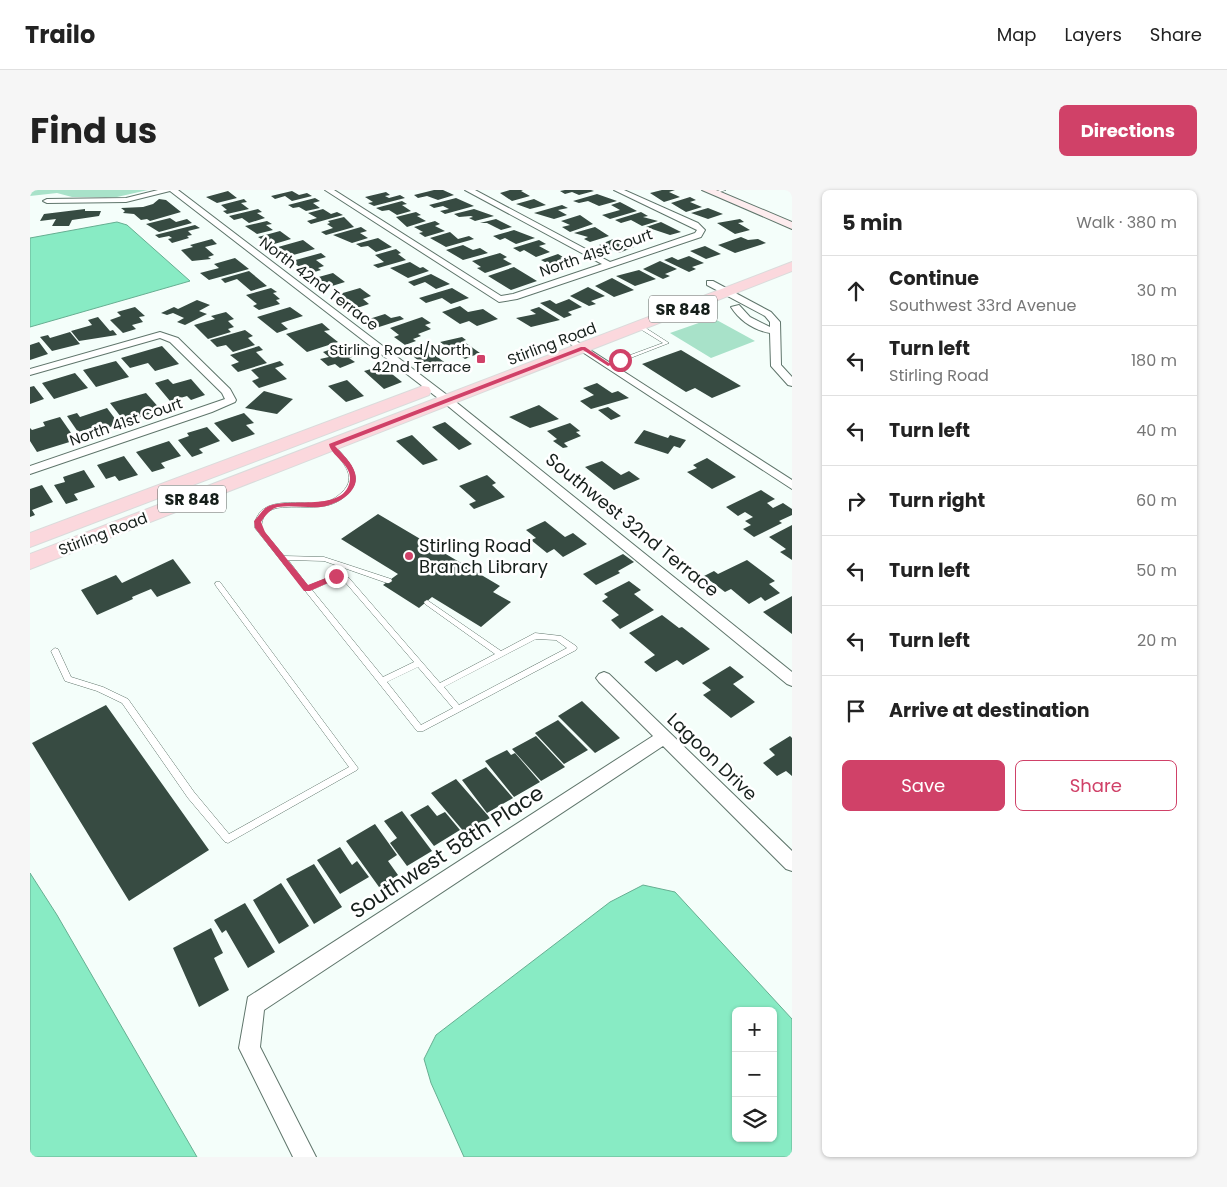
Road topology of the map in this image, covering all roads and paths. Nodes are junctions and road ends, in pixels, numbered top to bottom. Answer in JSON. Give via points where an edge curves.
{"nodes":[{"id":1,"x":167,"y":190,"type":"edge"},
{"id":2,"x":173,"y":190,"type":"edge"},
{"id":3,"x":329,"y":190,"type":"edge"},
{"id":4,"x":468,"y":190,"type":"edge"},
{"id":5,"x":618,"y":190,"type":"edge"},
{"id":6,"x":717,"y":191,"type":"edge"},
{"id":7,"x":47,"y":201,"type":"dead end"},
{"id":8,"x":792,"y":217,"type":"edge"},
{"id":9,"x":792,"y":226,"type":"edge"},
{"id":10,"x":792,"y":252,"type":"edge"},
{"id":11,"x":610,"y":265,"type":"junction"},
{"id":12,"x":792,"y":266,"type":"edge"},
{"id":13,"x":712,"y":289,"type":"junction"},
{"id":14,"x":736,"y":307,"type":"junction"},
{"id":15,"x":761,"y":310,"type":"junction"},
{"id":16,"x":750,"y":314,"type":"junction"},
{"id":17,"x":639,"y":326,"type":"junction"},
{"id":18,"x":774,"y":330,"type":"junction"},
{"id":19,"x":567,"y":338,"type":"junction"},
{"id":20,"x":583,"y":348,"type":"junction"},
{"id":21,"x":608,"y":365,"type":"junction"},
{"id":22,"x":776,"y":366,"type":"junction"},
{"id":23,"x":792,"y":367,"type":"edge"},
{"id":24,"x":30,"y":372,"type":"edge"},
{"id":25,"x":792,"y":383,"type":"edge"},
{"id":26,"x":440,"y":394,"type":"junction"},
{"id":27,"x":331,"y":445,"type":"junction"},
{"id":28,"x":30,"y":470,"type":"edge"},
{"id":29,"x":792,"y":485,"type":"edge"},
{"id":30,"x":30,"y":540,"type":"edge"},
{"id":31,"x":282,"y":558,"type":"junction"},
{"id":32,"x":30,"y":562,"type":"edge"},
{"id":33,"x":389,"y":581,"type":"dead end"},
{"id":34,"x":218,"y":584,"type":"dead end"},
{"id":35,"x":307,"y":589,"type":"junction"},
{"id":36,"x":426,"y":602,"type":"dead end"},
{"id":37,"x":56,"y":651,"type":"dead end"},
{"id":38,"x":500,"y":654,"type":"junction"},
{"id":39,"x":419,"y":663,"type":"junction"},
{"id":40,"x":604,"y":678,"type":"dead end"},
{"id":41,"x":792,"y":680,"type":"edge"},
{"id":42,"x":382,"y":681,"type":"junction"},
{"id":43,"x":440,"y":686,"type":"junction"},
{"id":44,"x":458,"y":709,"type":"junction"},
{"id":45,"x":663,"y":738,"type":"junction"},
{"id":46,"x":792,"y":863,"type":"edge"},
{"id":47,"x":305,"y":1157,"type":"edge"}],
"edges":[{"from":1,"to":7,"type":"street","via":[[126,200]]},
{"from":2,"to":26,"type":"street","name":"North 42nd Terrace"},
{"from":3,"to":11,"type":"street","name":"North 41st Court","via":[[499,299],[514,298]]},
{"from":4,"to":11,"type":"street"},
{"from":5,"to":11,"type":"street","name":"North 41st Court","via":[[700,230],[698,235]]},
{"from":6,"to":8,"type":"street"},
{"from":6,"to":9,"type":"street"},
{"from":10,"to":13,"type":"main road","name":"Stirling Road","number":"SR 848"},
{"from":12,"to":13,"type":"main road","name":"Stirling Road","number":"SR 848"},
{"from":13,"to":14,"type":"street"},
{"from":13,"to":15,"type":"street"},
{"from":13,"to":17,"type":"main road","name":"Stirling Road","number":"SR 848"},
{"from":13,"to":19,"type":"main road","name":"Stirling Road","number":"SR 848"},
{"from":14,"to":16,"type":"street"},
{"from":14,"to":18,"type":"street","via":[[762,328]]},
{"from":15,"to":16,"type":"street"},
{"from":15,"to":18,"type":"street","via":[[775,322]]},
{"from":16,"to":18,"type":"street"},
{"from":17,"to":20,"type":"main road","name":"Stirling Road","number":"SR 848"},
{"from":17,"to":21,"type":"lane","via":[[667,344]]},
{"from":18,"to":22,"type":"street"},
{"from":19,"to":20,"type":"street"},
{"from":19,"to":26,"type":"main road","name":"Stirling Road","number":"SR 848"},
{"from":20,"to":21,"type":"street"},
{"from":20,"to":26,"type":"main road","name":"Stirling Road","number":"SR 848"},
{"from":21,"to":29,"type":"street"},
{"from":22,"to":23,"type":"street"},
{"from":22,"to":25,"type":"street"},
{"from":24,"to":28,"type":"street","name":"North 41st Court","via":[[160,334],[174,340],[226,391],[231,400]]},
{"from":26,"to":27,"type":"main road","name":"Stirling Road","number":"SR 848"},
{"from":26,"to":30,"type":"main road","name":"Stirling Road","number":"SR 848"},
{"from":26,"to":41,"type":"street","name":"Southwest 32nd Terrace"},
{"from":27,"to":31,"type":"lane","via":[[348,464],[353,481],[349,490],[322,505],[278,505],[268,509],[258,521],[258,528]]},
{"from":27,"to":32,"type":"main road","name":"Stirling Road","number":"SR 848"},
{"from":31,"to":33,"type":"lane","via":[[324,559]]},
{"from":31,"to":35,"type":"lane"},
{"from":34,"to":37,"type":"lane","via":[[354,768],[228,840],[191,795],[125,701],[68,679]]},
{"from":35,"to":39,"type":"lane","via":[[336,576],[347,580]]},
{"from":35,"to":42,"type":"lane"},
{"from":36,"to":38,"type":"lane"},
{"from":38,"to":43,"type":"lane"},
{"from":38,"to":44,"type":"lane","via":[[535,636],[558,638],[573,648]]},
{"from":39,"to":42,"type":"lane"},
{"from":39,"to":43,"type":"lane"},
{"from":40,"to":45,"type":"street","name":"Lagoon Drive"},
{"from":42,"to":44,"type":"lane","via":[[420,729]]},
{"from":43,"to":44,"type":"lane"},
{"from":45,"to":46,"type":"street","name":"Lagoon Drive"},
{"from":45,"to":47,"type":"street","name":"Southwest 58th Place","via":[[255,1004],[249,1048]]}]}
